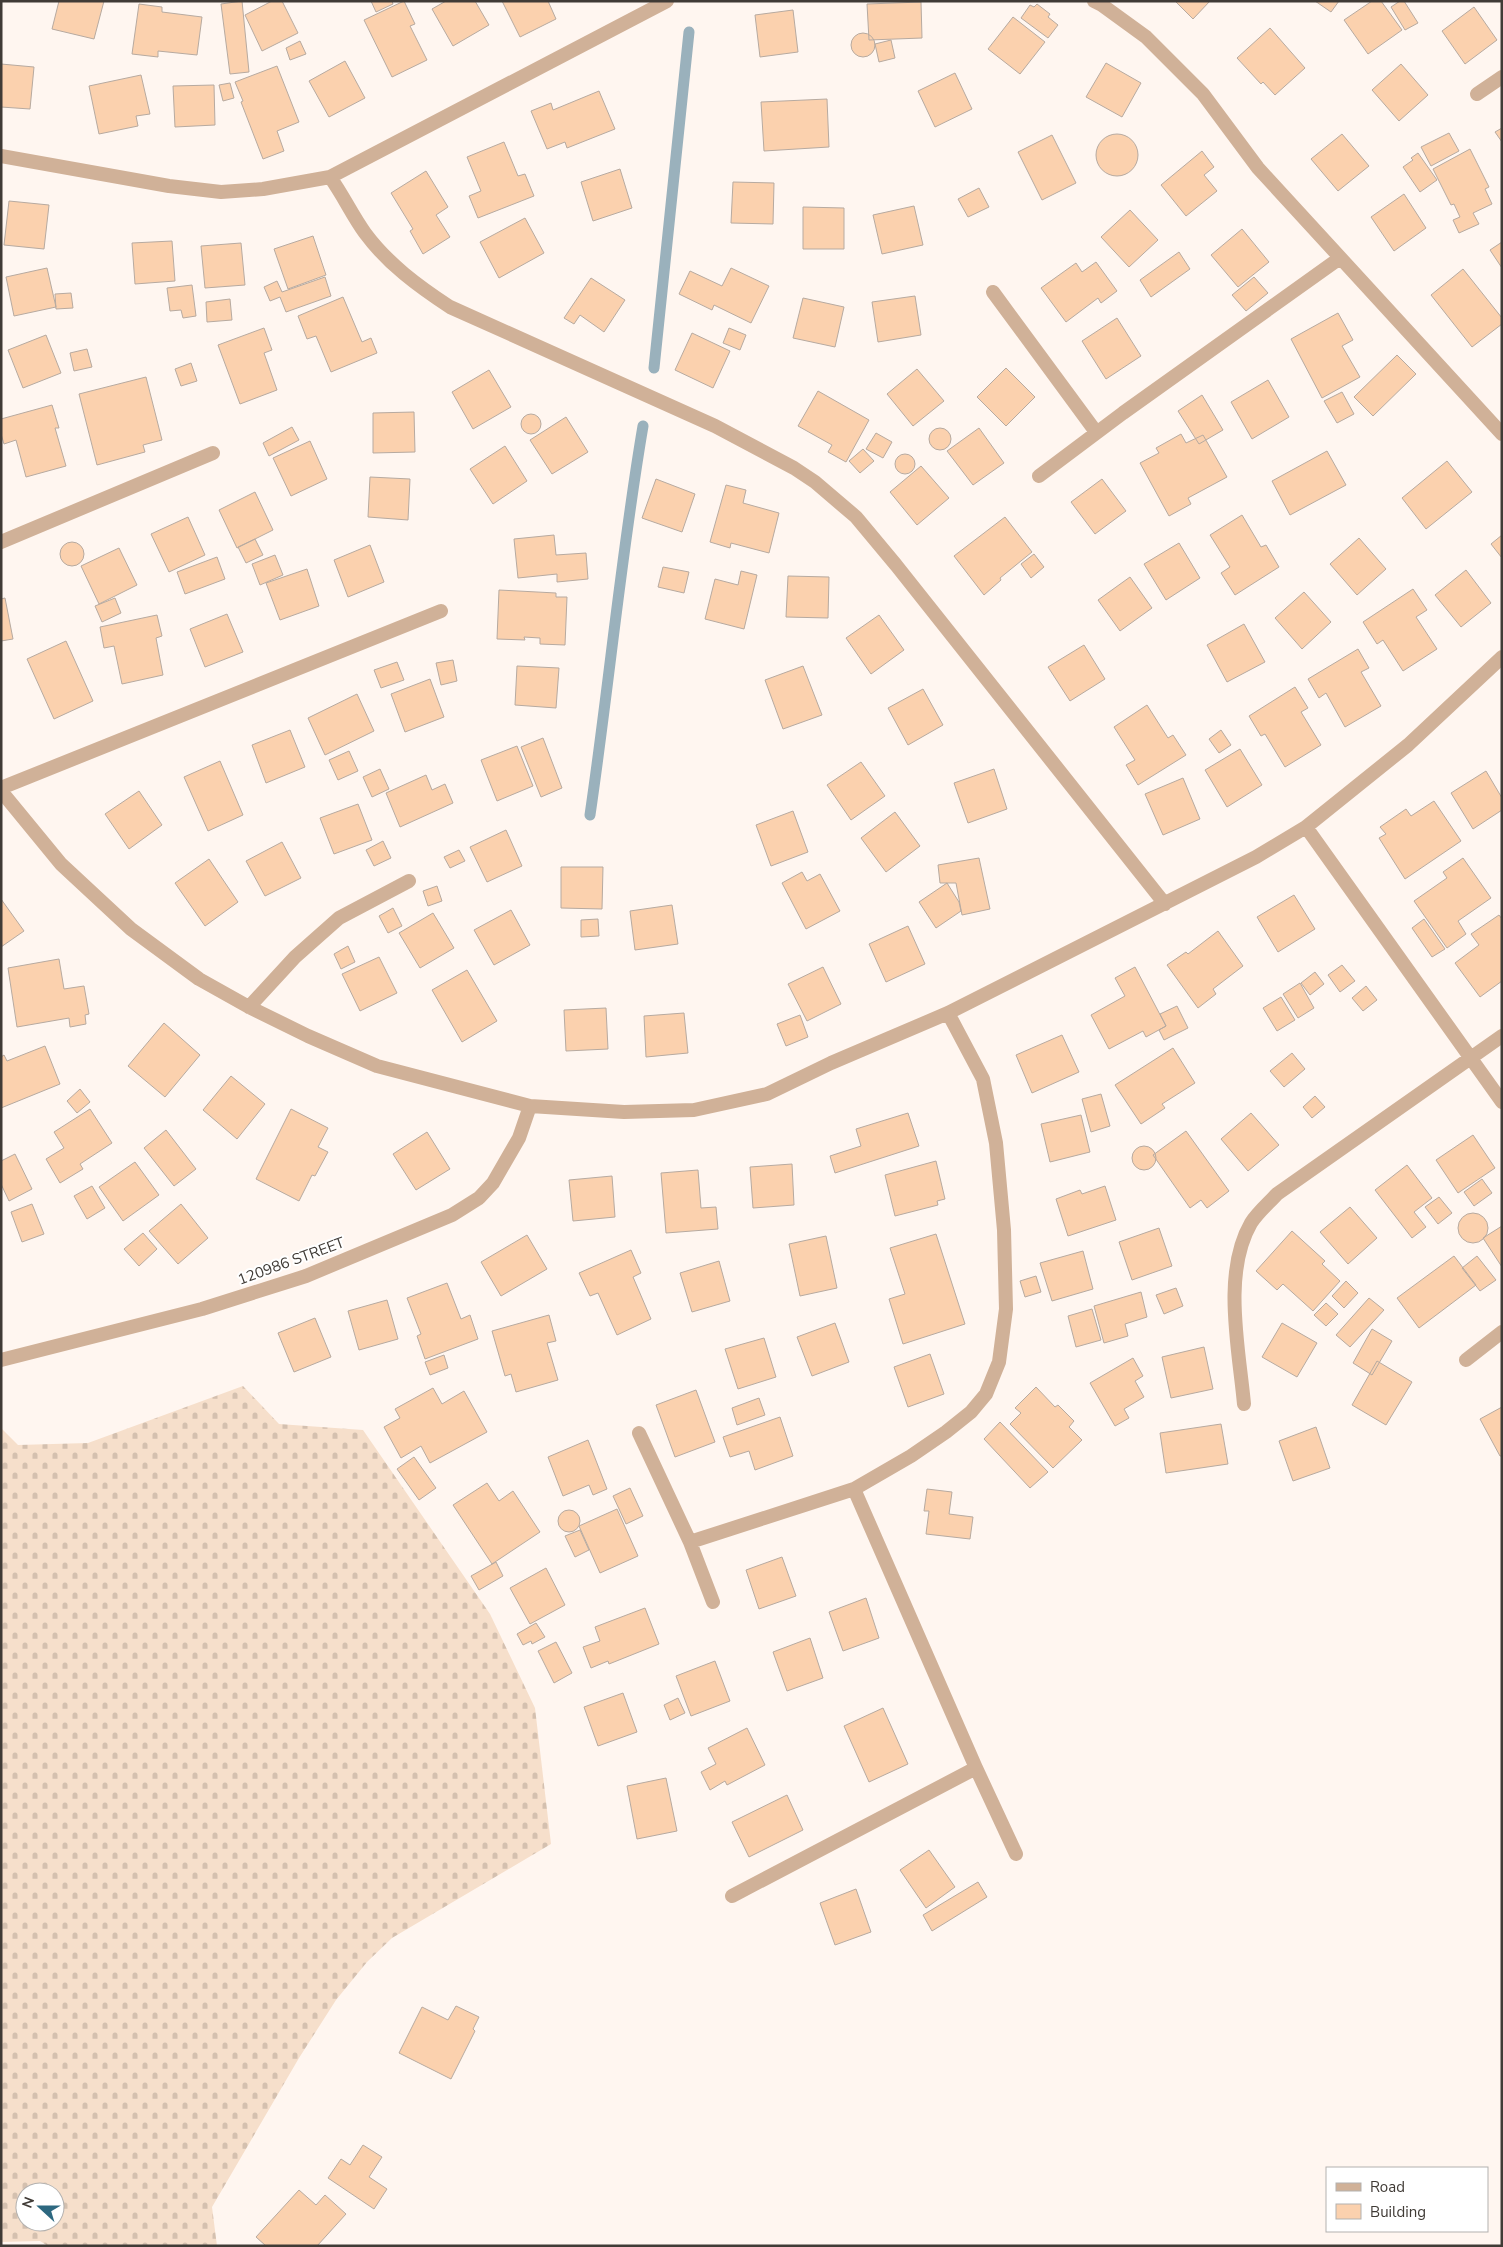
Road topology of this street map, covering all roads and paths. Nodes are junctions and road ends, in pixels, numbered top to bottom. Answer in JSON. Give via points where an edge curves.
{"nodes":[{"id":1,"x":667,"y":1,"type":"edge"},
{"id":2,"x":1094,"y":1,"type":"edge"},
{"id":3,"x":1502,"y":77,"type":"edge"},
{"id":4,"x":1477,"y":94,"type":"dead end"},
{"id":5,"x":1,"y":156,"type":"edge"},
{"id":6,"x":330,"y":178,"type":"junction"},
{"id":7,"x":1340,"y":258,"type":"junction"},
{"id":8,"x":993,"y":292,"type":"dead end"},
{"id":9,"x":1096,"y":432,"type":"junction"},
{"id":10,"x":1502,"y":434,"type":"edge"},
{"id":11,"x":213,"y":453,"type":"dead end"},
{"id":12,"x":1039,"y":476,"type":"dead end"},
{"id":13,"x":1,"y":542,"type":"edge"},
{"id":14,"x":441,"y":611,"type":"dead end"},
{"id":15,"x":1502,"y":657,"type":"edge"},
{"id":16,"x":1,"y":789,"type":"edge"},
{"id":17,"x":1306,"y":827,"type":"junction"},
{"id":18,"x":409,"y":881,"type":"dead end"},
{"id":19,"x":1166,"y":904,"type":"junction"},
{"id":20,"x":249,"y":1007,"type":"junction"},
{"id":21,"x":948,"y":1013,"type":"junction"},
{"id":22,"x":1502,"y":1036,"type":"edge"},
{"id":23,"x":1471,"y":1059,"type":"junction"},
{"id":24,"x":1502,"y":1102,"type":"edge"},
{"id":25,"x":530,"y":1106,"type":"junction"},
{"id":26,"x":1502,"y":1332,"type":"edge"},
{"id":27,"x":1,"y":1360,"type":"edge"},
{"id":28,"x":1466,"y":1360,"type":"dead end"},
{"id":29,"x":1244,"y":1404,"type":"dead end"},
{"id":30,"x":639,"y":1433,"type":"dead end"},
{"id":31,"x":854,"y":1489,"type":"junction"},
{"id":32,"x":690,"y":1542,"type":"junction"},
{"id":33,"x":712,"y":1602,"type":"dead end"},
{"id":34,"x":976,"y":1768,"type":"junction"},
{"id":35,"x":1016,"y":1854,"type":"dead end"},
{"id":36,"x":732,"y":1896,"type":"dead end"}],
"edges":[{"from":1,"to":6,"type":"street"},
{"from":2,"to":7,"type":"street","via":[[1146,37],[1203,94],[1258,168]]},
{"from":3,"to":4,"type":"street"},
{"from":5,"to":6,"type":"street","via":[[221,192]]},
{"from":6,"to":19,"type":"street","via":[[365,233],[390,262],[416,285],[450,307],[715,426],[794,468],[831,495],[856,517],[896,565]]},
{"from":7,"to":9,"type":"street"},
{"from":7,"to":10,"type":"street"},
{"from":8,"to":9,"type":"street"},
{"from":9,"to":12,"type":"street"},
{"from":11,"to":13,"type":"street"},
{"from":14,"to":16,"type":"street"},
{"from":15,"to":17,"type":"street","via":[[1408,745]]},
{"from":16,"to":20,"type":"street","via":[[61,864],[131,929],[199,979]]},
{"from":17,"to":19,"type":"street"},
{"from":17,"to":23,"type":"street"},
{"from":18,"to":20,"type":"street","via":[[339,918],[295,957]]},
{"from":19,"to":21,"type":"street"},
{"from":20,"to":25,"type":"street","via":[[377,1066]]},
{"from":21,"to":25,"type":"street","via":[[831,1062],[767,1094],[694,1110],[624,1112]]},
{"from":21,"to":31,"type":"street","via":[[983,1079],[996,1143],[1004,1230],[1006,1308],[999,1362],[986,1394],[971,1412],[911,1456]]},
{"from":22,"to":23,"type":"street"},
{"from":23,"to":24,"type":"street"},
{"from":23,"to":29,"type":"street","via":[[1277,1194],[1252,1222],[1244,1238],[1236,1270],[1234,1297]]},
{"from":25,"to":27,"type":"street","name":"120986 STREET","via":[[520,1138],[493,1183],[479,1198],[452,1215],[297,1279],[202,1309]]},
{"from":26,"to":28,"type":"street"},
{"from":30,"to":32,"type":"street"},
{"from":31,"to":32,"type":"street"},
{"from":31,"to":34,"type":"street"},
{"from":32,"to":33,"type":"street"},
{"from":34,"to":35,"type":"street"},
{"from":34,"to":36,"type":"street"}]}
